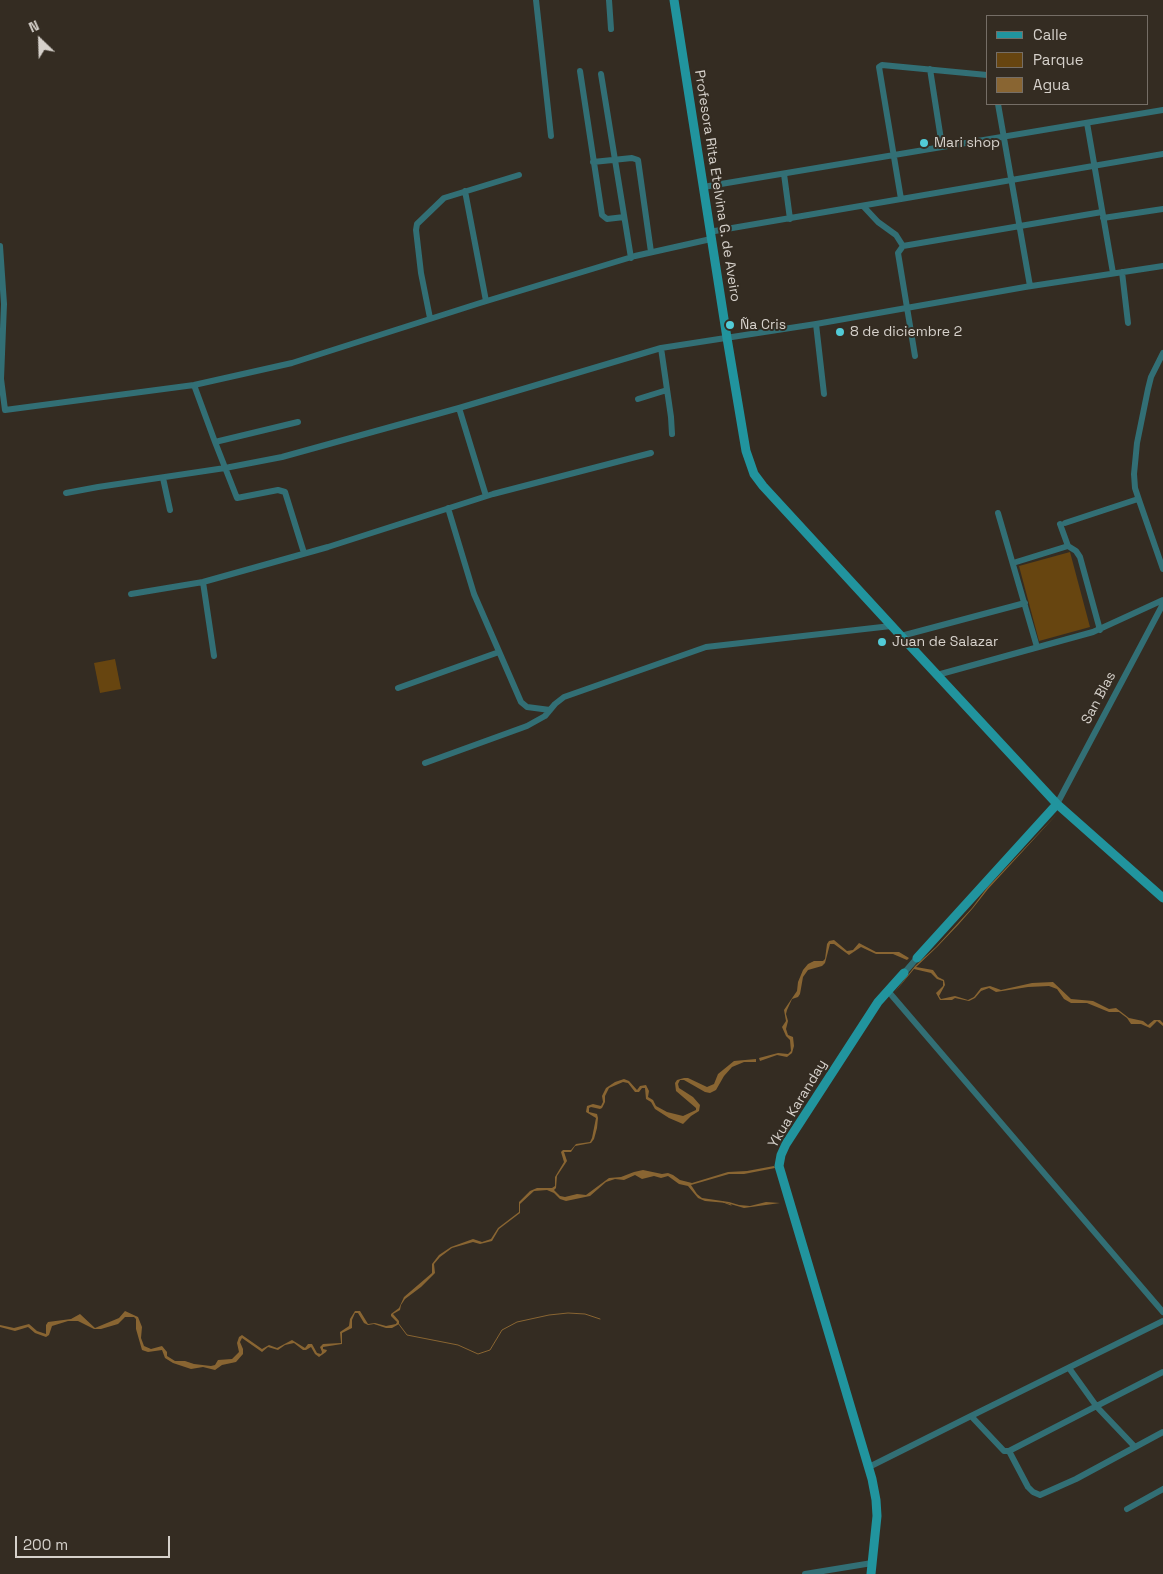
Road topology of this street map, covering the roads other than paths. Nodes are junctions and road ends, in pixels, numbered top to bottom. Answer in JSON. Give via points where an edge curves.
{"nodes":[{"id":1,"x":536,"y":0,"type":"edge"},
{"id":2,"x":609,"y":0,"type":"edge"},
{"id":3,"x":674,"y":0,"type":"edge"},
{"id":4,"x":611,"y":29,"type":"dead end"},
{"id":5,"x":930,"y":69,"type":"junction"},
{"id":6,"x":580,"y":71,"type":"dead end"},
{"id":7,"x":601,"y":74,"type":"dead end"},
{"id":8,"x":986,"y":74,"type":"edge"},
{"id":9,"x":998,"y":105,"type":"edge"},
{"id":10,"x":1163,"y":110,"type":"edge"},
{"id":11,"x":1087,"y":123,"type":"junction"},
{"id":12,"x":1004,"y":135,"type":"junction"},
{"id":13,"x":551,"y":136,"type":"dead end"},
{"id":14,"x":942,"y":146,"type":"junction"},
{"id":15,"x":1163,"y":154,"type":"edge"},
{"id":16,"x":894,"y":155,"type":"junction"},
{"id":17,"x":615,"y":160,"type":"junction"},
{"id":18,"x":593,"y":162,"type":"junction"},
{"id":19,"x":1093,"y":167,"type":"junction"},
{"id":20,"x":784,"y":174,"type":"junction"},
{"id":21,"x":519,"y":175,"type":"dead end"},
{"id":22,"x":1011,"y":181,"type":"junction"},
{"id":23,"x":702,"y":187,"type":"junction"},
{"id":24,"x":465,"y":191,"type":"junction"},
{"id":25,"x":901,"y":199,"type":"junction"},
{"id":26,"x":864,"y":207,"type":"junction"},
{"id":27,"x":1163,"y":210,"type":"edge"},
{"id":28,"x":1103,"y":215,"type":"junction"},
{"id":29,"x":624,"y":217,"type":"junction"},
{"id":30,"x":790,"y":219,"type":"junction"},
{"id":31,"x":1019,"y":226,"type":"junction"},
{"id":32,"x":710,"y":235,"type":"junction"},
{"id":33,"x":0,"y":246,"type":"edge"},
{"id":34,"x":903,"y":246,"type":"junction"},
{"id":35,"x":650,"y":252,"type":"junction"},
{"id":36,"x":631,"y":258,"type":"junction"},
{"id":37,"x":1163,"y":266,"type":"edge"},
{"id":38,"x":1122,"y":272,"type":"junction"},
{"id":39,"x":1113,"y":273,"type":"junction"},
{"id":40,"x":1030,"y":286,"type":"junction"},
{"id":41,"x":486,"y":301,"type":"junction"},
{"id":42,"x":908,"y":309,"type":"junction"},
{"id":43,"x":430,"y":318,"type":"junction"},
{"id":44,"x":1128,"y":323,"type":"dead end"},
{"id":45,"x":816,"y":324,"type":"junction"},
{"id":46,"x":727,"y":338,"type":"junction"},
{"id":47,"x":661,"y":348,"type":"junction"},
{"id":48,"x":1163,"y":353,"type":"edge"},
{"id":49,"x":915,"y":356,"type":"dead end"},
{"id":50,"x":194,"y":384,"type":"junction"},
{"id":51,"x":667,"y":390,"type":"junction"},
{"id":52,"x":824,"y":394,"type":"dead end"},
{"id":53,"x":638,"y":399,"type":"dead end"},
{"id":54,"x":459,"y":408,"type":"junction"},
{"id":55,"x":298,"y":422,"type":"dead end"},
{"id":56,"x":672,"y":434,"type":"dead end"},
{"id":57,"x":215,"y":442,"type":"junction"},
{"id":58,"x":651,"y":453,"type":"dead end"},
{"id":59,"x":225,"y":468,"type":"junction"},
{"id":60,"x":163,"y":478,"type":"junction"},
{"id":61,"x":66,"y":493,"type":"dead end"},
{"id":62,"x":486,"y":496,"type":"junction"},
{"id":63,"x":1138,"y":499,"type":"junction"},
{"id":64,"x":448,"y":508,"type":"junction"},
{"id":65,"x":170,"y":510,"type":"dead end"},
{"id":66,"x":998,"y":513,"type":"dead end"},
{"id":67,"x":1068,"y":546,"type":"junction"},
{"id":68,"x":304,"y":553,"type":"junction"},
{"id":69,"x":1013,"y":563,"type":"junction"},
{"id":70,"x":1163,"y":569,"type":"edge"},
{"id":71,"x":203,"y":582,"type":"junction"},
{"id":72,"x":132,"y":594,"type":"dead end"},
{"id":73,"x":1163,"y":600,"type":"edge"},
{"id":74,"x":1024,"y":603,"type":"junction"},
{"id":75,"x":1163,"y":604,"type":"edge"},
{"id":76,"x":891,"y":626,"type":"junction"},
{"id":77,"x":1100,"y":630,"type":"junction"},
{"id":78,"x":901,"y":636,"type":"junction"},
{"id":79,"x":1037,"y":647,"type":"junction"},
{"id":80,"x":499,"y":652,"type":"junction"},
{"id":81,"x":214,"y":656,"type":"dead end"},
{"id":82,"x":937,"y":675,"type":"junction"},
{"id":83,"x":398,"y":688,"type":"dead end"},
{"id":84,"x":550,"y":710,"type":"junction"},
{"id":85,"x":425,"y":762,"type":"dead end"},
{"id":86,"x":1057,"y":804,"type":"junction"},
{"id":87,"x":1163,"y":898,"type":"edge"},
{"id":88,"x":916,"y":958,"type":"joint"},
{"id":89,"x":904,"y":973,"type":"joint"},
{"id":90,"x":888,"y":991,"type":"junction"},
{"id":91,"x":1163,"y":1312,"type":"edge"},
{"id":92,"x":1163,"y":1321,"type":"edge"},
{"id":93,"x":1069,"y":1368,"type":"junction"},
{"id":94,"x":1163,"y":1372,"type":"edge"},
{"id":95,"x":1096,"y":1407,"type":"junction"},
{"id":96,"x":971,"y":1416,"type":"junction"},
{"id":97,"x":1163,"y":1432,"type":"edge"},
{"id":98,"x":1135,"y":1447,"type":"junction"},
{"id":99,"x":1009,"y":1451,"type":"junction"},
{"id":100,"x":868,"y":1467,"type":"junction"},
{"id":101,"x":1163,"y":1489,"type":"edge"},
{"id":102,"x":1126,"y":1508,"type":"dead end"},
{"id":103,"x":872,"y":1563,"type":"junction"},
{"id":104,"x":805,"y":1574,"type":"edge"},
{"id":105,"x":872,"y":1574,"type":"edge"}],
"edges":[{"from":1,"to":13,"type":"street"},
{"from":2,"to":4,"type":"street"},
{"from":3,"to":23,"type":"street","name":"Profesora Rita Etelvina G. de Aveiro"},
{"from":5,"to":8,"type":"street"},
{"from":5,"to":14,"type":"street"},
{"from":5,"to":16,"type":"street","via":[[879,67]]},
{"from":6,"to":18,"type":"street"},
{"from":7,"to":17,"type":"street"},
{"from":9,"to":12,"type":"street"},
{"from":10,"to":11,"type":"street"},
{"from":11,"to":12,"type":"street"},
{"from":11,"to":19,"type":"street"},
{"from":12,"to":14,"type":"street"},
{"from":12,"to":22,"type":"street"},
{"from":14,"to":16,"type":"street"},
{"from":15,"to":19,"type":"street"},
{"from":16,"to":20,"type":"street"},
{"from":16,"to":25,"type":"street"},
{"from":17,"to":18,"type":"street"},
{"from":17,"to":29,"type":"street"},
{"from":17,"to":35,"type":"street","via":[[638,160]]},
{"from":18,"to":29,"type":"street","via":[[602,215],[607,219]]},
{"from":19,"to":22,"type":"street"},
{"from":19,"to":28,"type":"street"},
{"from":20,"to":23,"type":"street"},
{"from":20,"to":30,"type":"street"},
{"from":21,"to":24,"type":"street"},
{"from":22,"to":25,"type":"street"},
{"from":22,"to":31,"type":"street"},
{"from":23,"to":32,"type":"street","name":"Profesora Rita Etelvina G. de Aveiro"},
{"from":24,"to":41,"type":"street"},
{"from":24,"to":43,"type":"street","via":[[444,198],[424,216],[416,230]]},
{"from":25,"to":26,"type":"street"},
{"from":26,"to":30,"type":"street"},
{"from":26,"to":34,"type":"street","via":[[896,235]]},
{"from":27,"to":28,"type":"street"},
{"from":28,"to":31,"type":"street"},
{"from":28,"to":39,"type":"street"},
{"from":29,"to":36,"type":"street"},
{"from":30,"to":32,"type":"street"},
{"from":31,"to":34,"type":"street"},
{"from":31,"to":40,"type":"street"},
{"from":32,"to":35,"type":"street"},
{"from":32,"to":46,"type":"street","name":"Profesora Rita Etelvina G. de Aveiro"},
{"from":33,"to":50,"type":"street","via":[[4,304],[1,379],[5,410]]},
{"from":34,"to":42,"type":"street","via":[[898,253]]},
{"from":35,"to":36,"type":"street"},
{"from":36,"to":41,"type":"street"},
{"from":37,"to":38,"type":"street"},
{"from":38,"to":39,"type":"street"},
{"from":38,"to":44,"type":"street"},
{"from":39,"to":40,"type":"street"},
{"from":40,"to":42,"type":"street"},
{"from":41,"to":43,"type":"street"},
{"from":42,"to":45,"type":"street"},
{"from":42,"to":49,"type":"street"},
{"from":43,"to":50,"type":"street","via":[[292,363]]},
{"from":45,"to":46,"type":"street"},
{"from":45,"to":52,"type":"street"},
{"from":46,"to":47,"type":"street"},
{"from":46,"to":76,"type":"street","name":"Profesora Rita Etelvina G. de Aveiro","via":[[746,451],[754,474]]},
{"from":47,"to":51,"type":"street"},
{"from":47,"to":54,"type":"street"},
{"from":48,"to":63,"type":"street","via":[[1151,377],[1137,443],[1134,474]]},
{"from":50,"to":57,"type":"street"},
{"from":51,"to":53,"type":"street"},
{"from":51,"to":56,"type":"street"},
{"from":54,"to":59,"type":"street","via":[[282,457]]},
{"from":54,"to":62,"type":"street"},
{"from":55,"to":57,"type":"street"},
{"from":57,"to":59,"type":"street"},
{"from":58,"to":62,"type":"street"},
{"from":59,"to":60,"type":"street"},
{"from":59,"to":68,"type":"street","via":[[237,498],[278,490],[285,492]]},
{"from":60,"to":61,"type":"street"},
{"from":60,"to":65,"type":"street"},
{"from":62,"to":64,"type":"street"},
{"from":63,"to":67,"type":"street","via":[[1063,523]]},
{"from":63,"to":70,"type":"street"},
{"from":64,"to":68,"type":"street"},
{"from":64,"to":80,"type":"street","via":[[474,594]]},
{"from":66,"to":69,"type":"street"},
{"from":67,"to":69,"type":"street"},
{"from":67,"to":77,"type":"street","via":[[1080,557]]},
{"from":68,"to":71,"type":"street"},
{"from":69,"to":74,"type":"street"},
{"from":71,"to":72,"type":"street"},
{"from":71,"to":81,"type":"street"},
{"from":73,"to":77,"type":"street"},
{"from":74,"to":78,"type":"street"},
{"from":74,"to":79,"type":"street"},
{"from":75,"to":86,"type":"street","name":"San Blas"},
{"from":76,"to":78,"type":"street","name":"Profesora Rita Etelvina G. de Aveiro"},
{"from":76,"to":84,"type":"street","via":[[706,647],[564,697]]},
{"from":77,"to":79,"type":"street"},
{"from":78,"to":82,"type":"street","name":"Profesora Rita Etelvina G. de Aveiro"},
{"from":79,"to":82,"type":"street"},
{"from":80,"to":83,"type":"street"},
{"from":80,"to":84,"type":"street","via":[[521,702]]},
{"from":82,"to":86,"type":"street","name":"Profesora Rita Etelvina G. de Aveiro"},
{"from":84,"to":85,"type":"street","via":[[527,726]]},
{"from":86,"to":87,"type":"street","name":"Profesora Rita Etelvina G. de Aveiro"},
{"from":86,"to":88,"type":"street","name":"Ykua Karanday"},
{"from":88,"to":89,"type":"street","name":"Ykua Karanday"},
{"from":89,"to":90,"type":"street","name":"Ykua Karanday"},
{"from":90,"to":91,"type":"street"},
{"from":90,"to":100,"type":"street","name":"Ykua Karanday","via":[[786,1144],[779,1166]]},
{"from":92,"to":93,"type":"street"},
{"from":93,"to":95,"type":"street"},
{"from":93,"to":96,"type":"street"},
{"from":94,"to":95,"type":"street"},
{"from":95,"to":98,"type":"street"},
{"from":95,"to":99,"type":"street"},
{"from":96,"to":99,"type":"street","via":[[1004,1451]]},
{"from":96,"to":100,"type":"street"},
{"from":97,"to":98,"type":"street"},
{"from":98,"to":99,"type":"street","via":[[1040,1495],[1028,1487]]},
{"from":100,"to":103,"type":"street","name":"Ykua Karanday","via":[[877,1510]]},
{"from":101,"to":102,"type":"street"},
{"from":103,"to":104,"type":"street"},
{"from":103,"to":105,"type":"street","name":"Ykua Karanday"}]}
